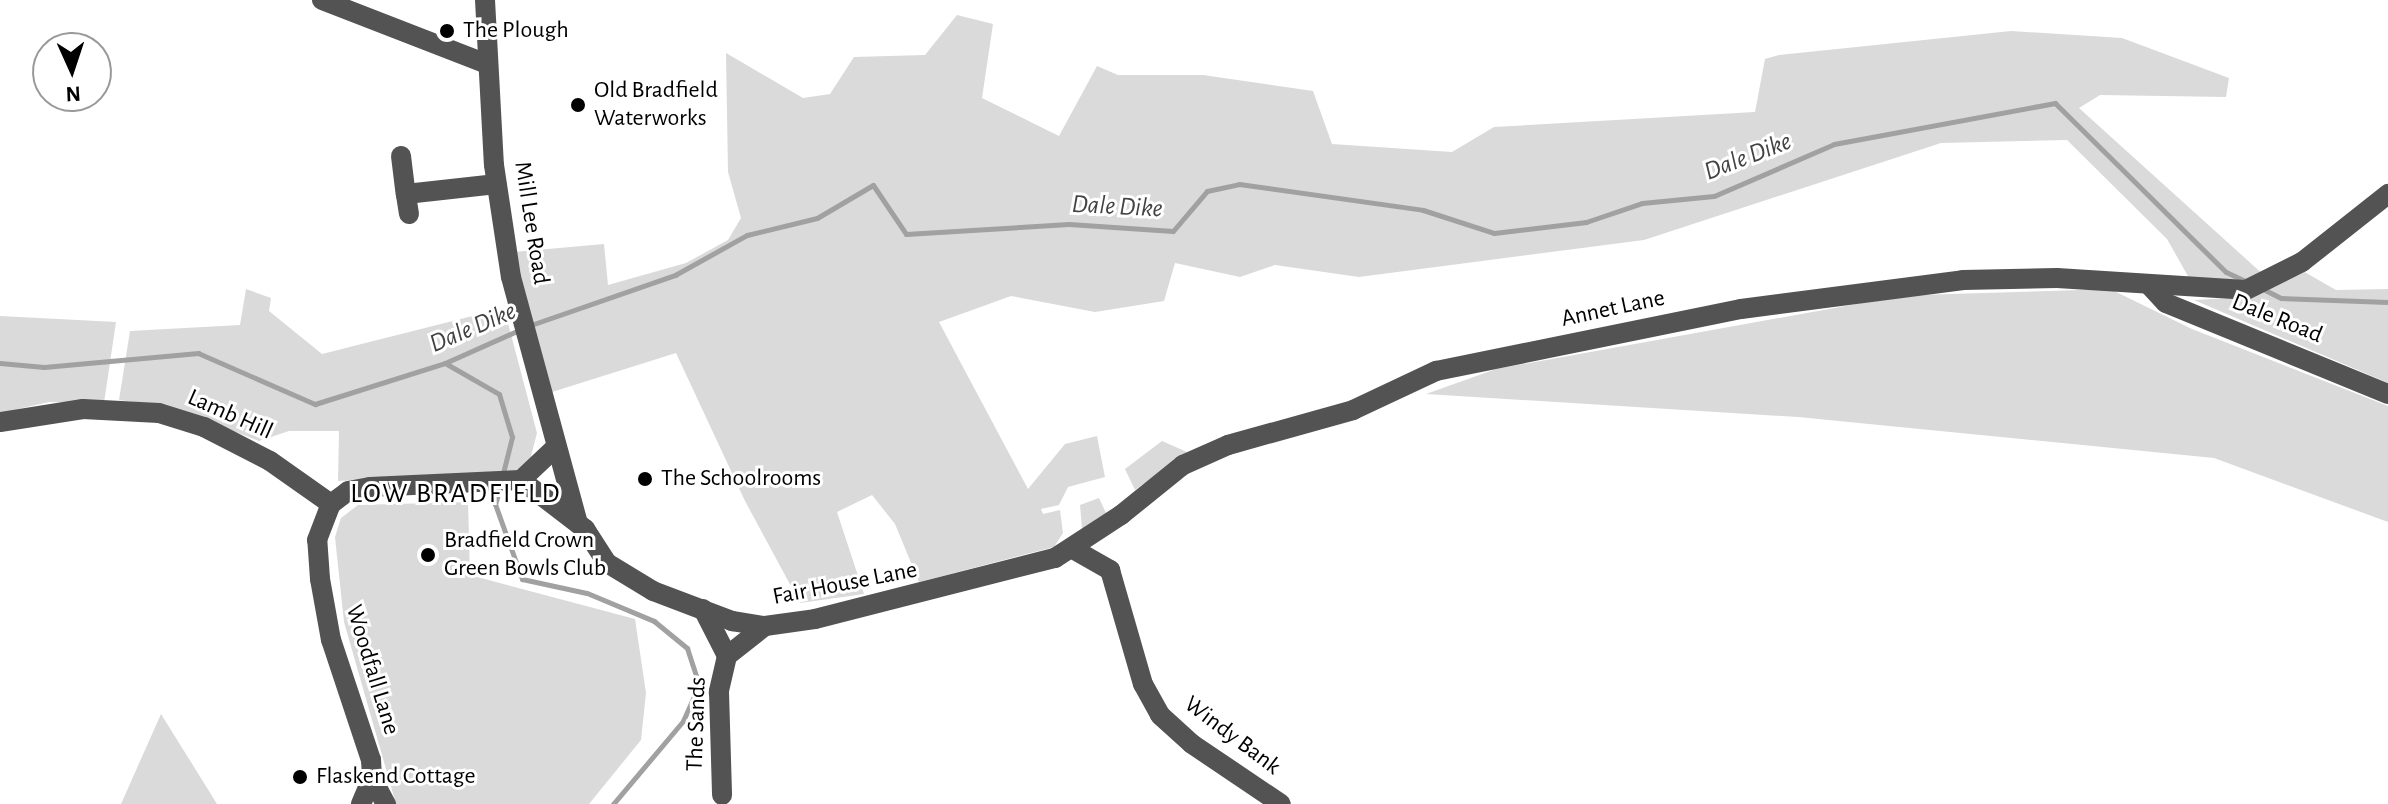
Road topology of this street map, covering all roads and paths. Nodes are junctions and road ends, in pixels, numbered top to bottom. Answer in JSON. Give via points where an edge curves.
{"nodes":[{"id":1,"x":322,"y":0,"type":"edge"},
{"id":2,"x":485,"y":0,"type":"edge"},
{"id":3,"x":487,"y":64,"type":"junction"},
{"id":4,"x":401,"y":156,"type":"dead end"},
{"id":5,"x":496,"y":184,"type":"junction"},
{"id":6,"x":2388,"y":194,"type":"edge"},
{"id":7,"x":2150,"y":286,"type":"junction"},
{"id":8,"x":2388,"y":394,"type":"edge"},
{"id":9,"x":0,"y":422,"type":"edge"},
{"id":10,"x":555,"y":448,"type":"junction"},
{"id":11,"x":518,"y":480,"type":"junction"},
{"id":12,"x":331,"y":504,"type":"junction"},
{"id":13,"x":1115,"y":519,"type":"junction"},
{"id":14,"x":578,"y":523,"type":"junction"},
{"id":15,"x":1073,"y":549,"type":"junction"},
{"id":16,"x":1110,"y":570,"type":"junction"},
{"id":17,"x":703,"y":609,"type":"junction"},
{"id":18,"x":765,"y":626,"type":"junction"},
{"id":19,"x":727,"y":656,"type":"junction"},
{"id":20,"x":372,"y":778,"type":"junction"},
{"id":21,"x":722,"y":795,"type":"dead end"},
{"id":22,"x":361,"y":804,"type":"edge"},
{"id":23,"x":386,"y":804,"type":"edge"},
{"id":24,"x":1281,"y":804,"type":"edge"}],
"edges":[{"from":1,"to":3,"type":"street"},
{"from":2,"to":3,"type":"street","name":"Mill Lee Road"},
{"from":3,"to":5,"type":"street","name":"Mill Lee Road"},
{"from":4,"to":5,"type":"street","via":[[408,204]]},
{"from":5,"to":10,"type":"street","name":"Mill Lee Road","via":[[522,321]]},
{"from":6,"to":7,"type":"street","name":"Annet Lane","via":[[2270,281],[2246,290]]},
{"from":7,"to":8,"type":"street","name":"Dale Road","via":[[2166,303]]},
{"from":7,"to":13,"type":"street","name":"Annet Lane","via":[[2057,278],[1913,285],[1741,309],[1473,361],[1436,371],[1353,410],[1183,465]]},
{"from":9,"to":12,"type":"street","name":"Lamb Hill","via":[[83,409],[159,413],[204,427],[270,461]]},
{"from":10,"to":11,"type":"street"},
{"from":10,"to":14,"type":"street","name":"Fair House Lane"},
{"from":11,"to":12,"type":"street","via":[[370,487],[348,491]]},
{"from":11,"to":14,"type":"street"},
{"from":12,"to":20,"type":"street","name":"Woodfall Lane","via":[[317,540],[320,579],[331,640],[366,739]]},
{"from":13,"to":15,"type":"street","name":"Fair House Lane"},
{"from":13,"to":16,"type":"street","name":"Windy Bank"},
{"from":14,"to":17,"type":"street","name":"Fair House Lane","via":[[607,563],[633,582]]},
{"from":15,"to":16,"type":"street"},
{"from":15,"to":18,"type":"street","name":"Fair House Lane","via":[[909,599]]},
{"from":16,"to":24,"type":"street","name":"Windy Bank","via":[[1143,684],[1160,715],[1192,744]]},
{"from":17,"to":18,"type":"street","name":"Fair House Lane"},
{"from":17,"to":19,"type":"street","name":"The Sands"},
{"from":18,"to":19,"type":"street","name":"The Sands"},
{"from":19,"to":21,"type":"street","name":"The Sands","via":[[719,692]]},
{"from":20,"to":22,"type":"street"},
{"from":20,"to":23,"type":"street"}]}
